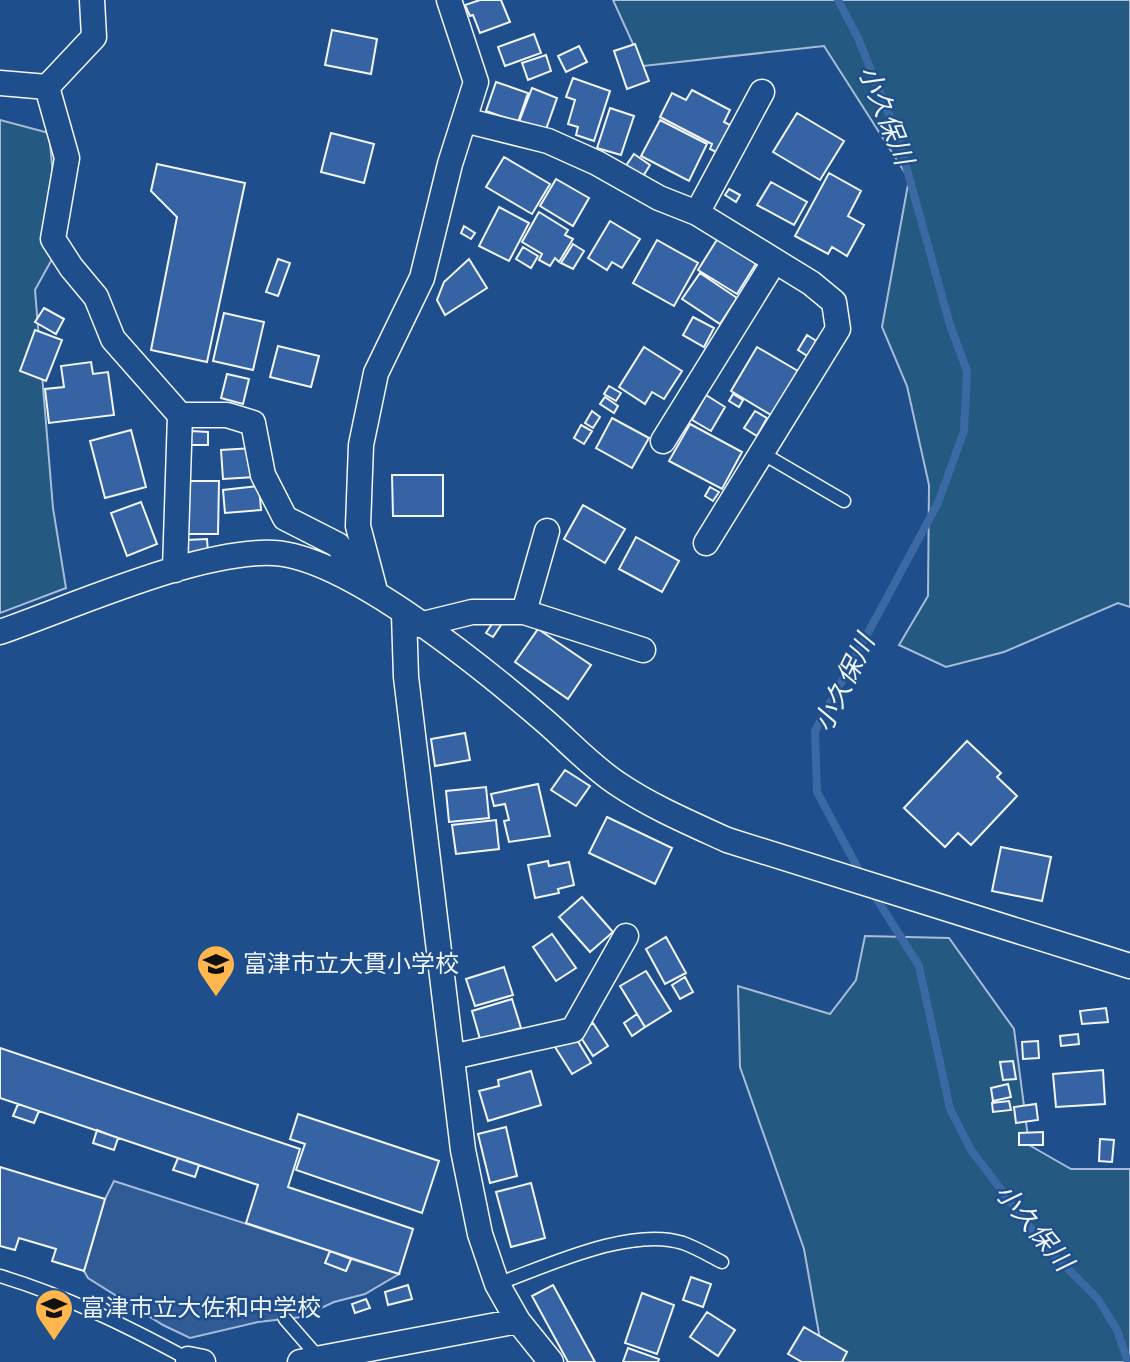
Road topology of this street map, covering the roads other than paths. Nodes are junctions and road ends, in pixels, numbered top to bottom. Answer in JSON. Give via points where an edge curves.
{"nodes":[{"id":1,"x":92,"y":0,"type":"edge"},
{"id":2,"x":449,"y":0,"type":"edge"},
{"id":3,"x":0,"y":83,"type":"edge"},
{"id":4,"x":47,"y":87,"type":"junction"},
{"id":5,"x":762,"y":92,"type":"dead end"},
{"id":6,"x":464,"y":120,"type":"junction"},
{"id":7,"x":697,"y":213,"type":"junction"},
{"id":8,"x":774,"y":262,"type":"junction"},
{"id":9,"x":180,"y":415,"type":"junction"},
{"id":10,"x":663,"y":441,"type":"dead end"},
{"id":11,"x":760,"y":452,"type":"junction"},
{"id":12,"x":844,"y":502,"type":"dead end"},
{"id":13,"x":547,"y":531,"type":"dead end"},
{"id":14,"x":706,"y":543,"type":"dead end"},
{"id":15,"x":175,"y":570,"type":"junction"},
{"id":16,"x":372,"y":591,"type":"junction"},
{"id":17,"x":524,"y":612,"type":"junction"},
{"id":18,"x":412,"y":619,"type":"junction"},
{"id":19,"x":0,"y":632,"type":"edge"},
{"id":20,"x":643,"y":650,"type":"dead end"},
{"id":21,"x":626,"y":936,"type":"dead end"},
{"id":22,"x":1130,"y":967,"type":"edge"},
{"id":23,"x":452,"y":1057,"type":"junction"},
{"id":24,"x":722,"y":1262,"type":"dead end"},
{"id":25,"x":0,"y":1276,"type":"edge"},
{"id":26,"x":497,"y":1284,"type":"junction"},
{"id":27,"x":285,"y":1319,"type":"dead end"},
{"id":28,"x":518,"y":1321,"type":"junction"},
{"id":29,"x":195,"y":1360,"type":"edge"},
{"id":30,"x":309,"y":1360,"type":"edge"},
{"id":31,"x":551,"y":1362,"type":"edge"}],
"edges":[{"from":1,"to":4,"type":"street","via":[[94,37]]},
{"from":2,"to":6,"type":"street","via":[[476,82]]},
{"from":3,"to":4,"type":"street"},
{"from":4,"to":9,"type":"street","via":[[67,158],[53,239],[96,297],[113,339]]},
{"from":5,"to":7,"type":"street"},
{"from":6,"to":7,"type":"street","via":[[548,141]]},
{"from":6,"to":16,"type":"street","via":[[422,278],[376,373],[361,444],[358,526]]},
{"from":7,"to":8,"type":"street"},
{"from":8,"to":10,"type":"street"},
{"from":8,"to":11,"type":"street","via":[[834,302],[838,329]]},
{"from":9,"to":15,"type":"street"},
{"from":9,"to":16,"type":"street","via":[[227,415],[253,423],[263,475],[285,518],[338,545]]},
{"from":11,"to":12,"type":"lane"},
{"from":11,"to":14,"type":"street"},
{"from":13,"to":17,"type":"street"},
{"from":15,"to":16,"type":"street","via":[[234,556],[273,553],[303,558]]},
{"from":15,"to":19,"type":"street"},
{"from":16,"to":18,"type":"street"},
{"from":17,"to":18,"type":"street"},
{"from":17,"to":20,"type":"street"},
{"from":18,"to":22,"type":"street","via":[[507,688],[617,783],[666,812],[727,840]]},
{"from":18,"to":23,"type":"street","via":[[406,677]]},
{"from":21,"to":23,"type":"street","via":[[573,1030]]},
{"from":23,"to":26,"type":"street","via":[[463,1150],[483,1245]]},
{"from":24,"to":26,"type":"lane","via":[[681,1242],[630,1240]]},
{"from":25,"to":29,"type":"lane","via":[[43,1289]]},
{"from":26,"to":28,"type":"street"},
{"from":27,"to":30,"type":"lane"},
{"from":28,"to":30,"type":"street"},
{"from":28,"to":31,"type":"street"}]}
